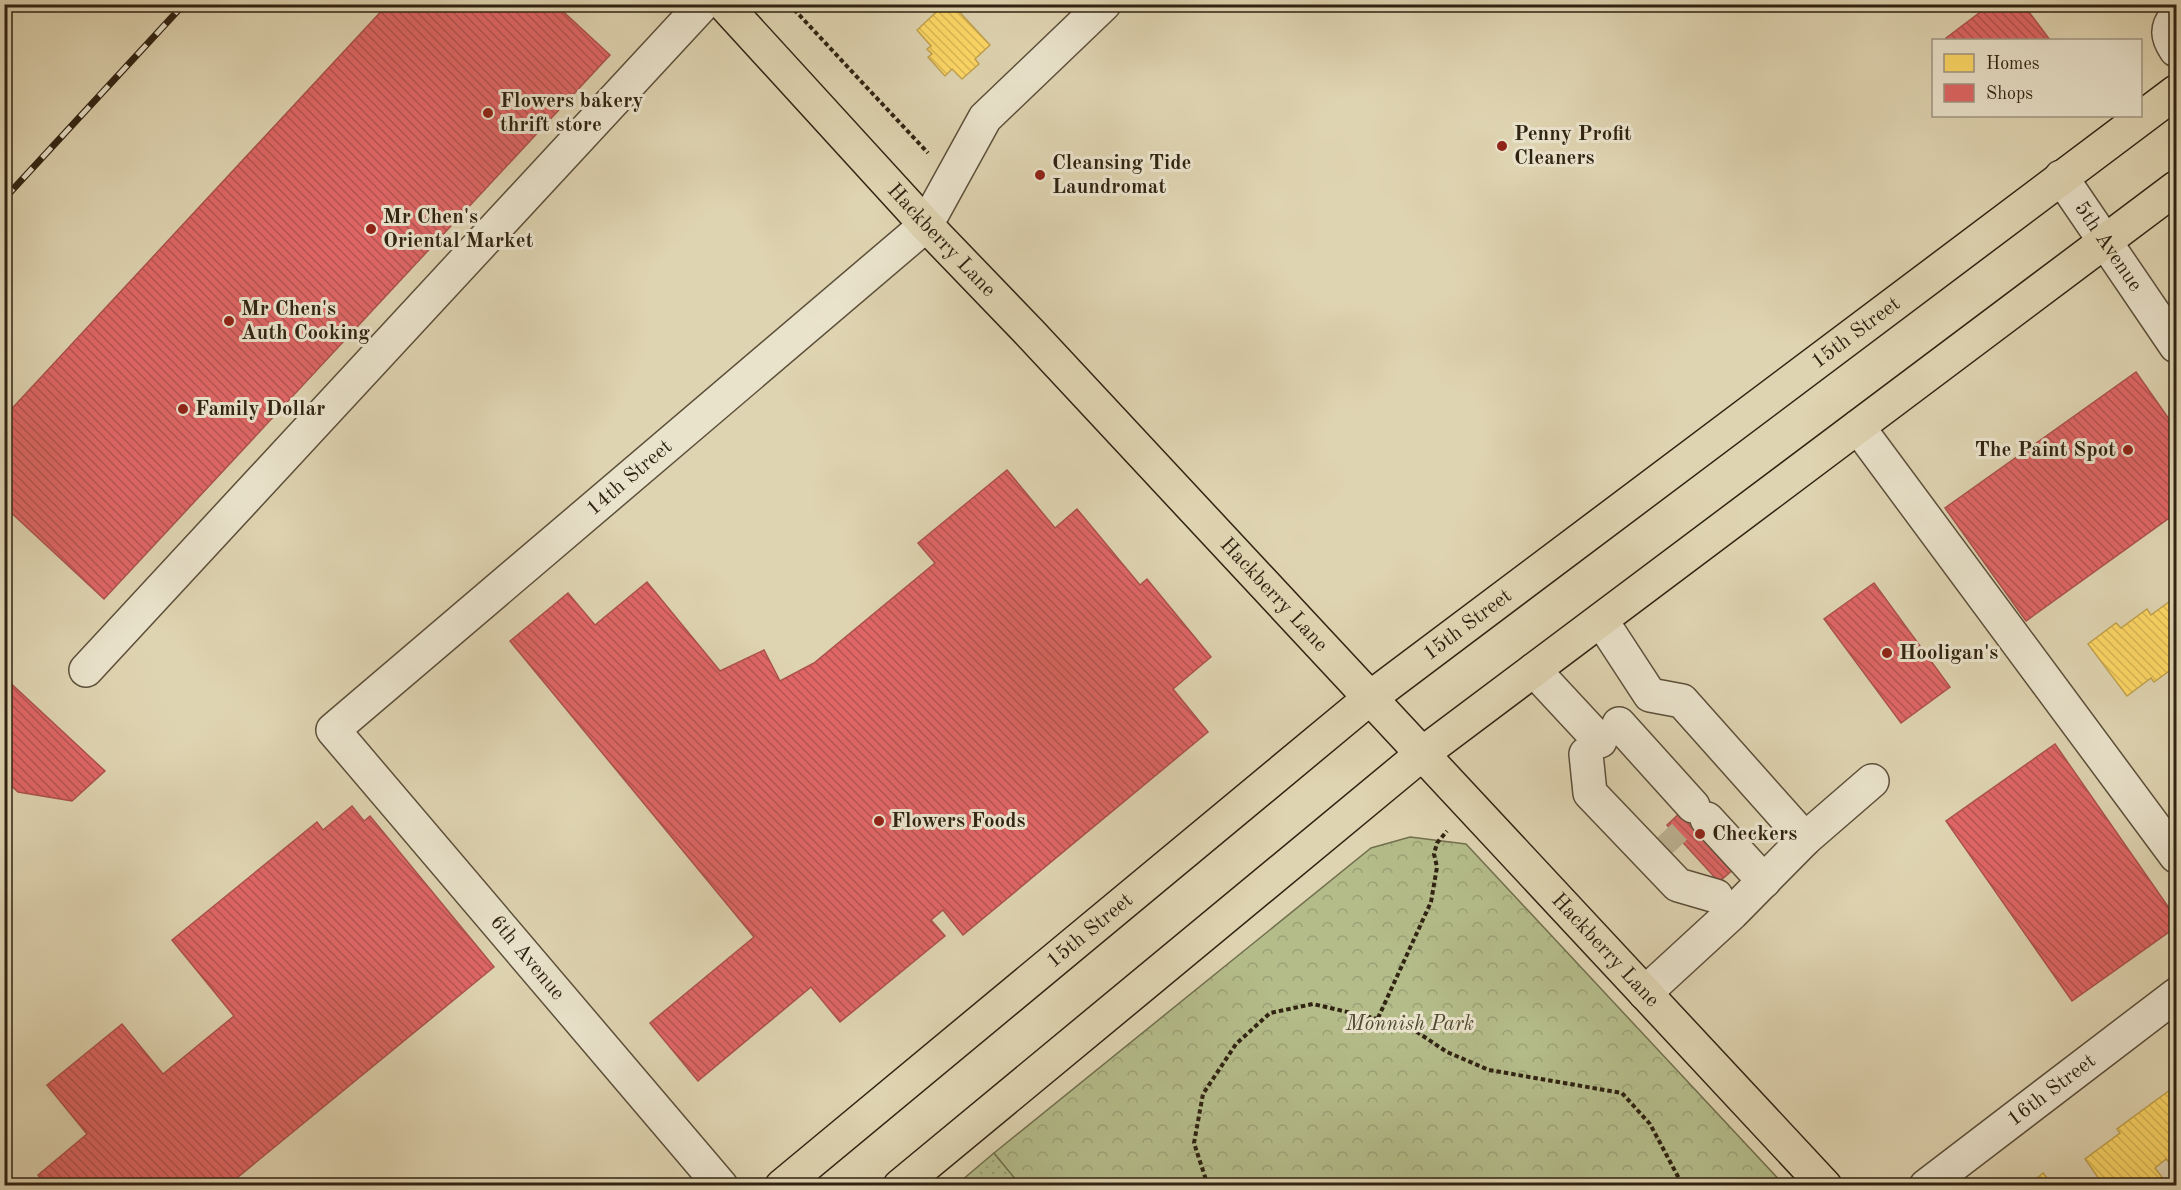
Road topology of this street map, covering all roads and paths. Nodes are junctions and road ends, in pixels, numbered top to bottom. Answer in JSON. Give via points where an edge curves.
{"nodes":[{"id":1,"x":703,"y":4,"type":"edge"},
{"id":2,"x":724,"y":4,"type":"edge"},
{"id":3,"x":789,"y":4,"type":"edge"},
{"id":4,"x":1104,"y":4,"type":"edge"},
{"id":5,"x":2176,"y":16,"type":"edge"},
{"id":6,"x":2176,"y":50,"type":"edge"},
{"id":7,"x":2176,"y":92,"type":"edge"},
{"id":8,"x":2061,"y":177,"type":"junction"},
{"id":9,"x":952,"y":179,"type":"junction"},
{"id":10,"x":2176,"y":188,"type":"edge"},
{"id":11,"x":926,"y":225,"type":"junction"},
{"id":12,"x":2106,"y":241,"type":"junction"},
{"id":13,"x":2176,"y":346,"type":"edge"},
{"id":14,"x":1858,"y":427,"type":"junction"},
{"id":15,"x":1601,"y":620,"type":"junction"},
{"id":16,"x":86,"y":670,"type":"dead end"},
{"id":17,"x":1534,"y":670,"type":"junction"},
{"id":18,"x":1650,"y":695,"type":"junction"},
{"id":19,"x":1371,"y":698,"type":"junction"},
{"id":20,"x":333,"y":730,"type":"joint"},
{"id":21,"x":1602,"y":740,"type":"junction"},
{"id":22,"x":1422,"y":754,"type":"junction"},
{"id":23,"x":1872,"y":781,"type":"dead end"},
{"id":24,"x":1449,"y":827,"type":"dead end"},
{"id":25,"x":1805,"y":839,"type":"junction"},
{"id":26,"x":2176,"y":856,"type":"edge"},
{"id":27,"x":1764,"y":881,"type":"junction"},
{"id":28,"x":1724,"y":904,"type":"junction"},
{"id":29,"x":1645,"y":993,"type":"junction"},
{"id":30,"x":2176,"y":995,"type":"edge"},
{"id":31,"x":1378,"y":1018,"type":"junction"},
{"id":32,"x":721,"y":1185,"type":"edge"},
{"id":33,"x":782,"y":1185,"type":"edge"},
{"id":34,"x":900,"y":1185,"type":"edge"},
{"id":35,"x":1208,"y":1185,"type":"edge"},
{"id":36,"x":1683,"y":1185,"type":"edge"},
{"id":37,"x":1825,"y":1185,"type":"edge"},
{"id":38,"x":1926,"y":1185,"type":"edge"}],
"edges":[{"from":1,"to":16,"type":"street"},
{"from":2,"to":11,"type":"main road","name":"Hackberry Lane"},
{"from":3,"to":9,"type":"path"},
{"from":4,"to":9,"type":"street","via":[[985,118]]},
{"from":5,"to":6,"type":"street","via":[[2168,29]]},
{"from":7,"to":8,"type":"main road","name":"15th Street"},
{"from":8,"to":12,"type":"street","name":"5th Avenue"},
{"from":8,"to":19,"type":"main road","name":"15th Street"},
{"from":9,"to":11,"type":"street"},
{"from":10,"to":12,"type":"main road"},
{"from":11,"to":19,"type":"main road","name":"Hackberry Lane"},
{"from":11,"to":20,"type":"street","name":"14th Street"},
{"from":12,"to":13,"type":"street","name":"5th Avenue"},
{"from":12,"to":14,"type":"main road"},
{"from":14,"to":15,"type":"main road"},
{"from":14,"to":26,"type":"street"},
{"from":15,"to":17,"type":"main road"},
{"from":15,"to":18,"type":"street"},
{"from":17,"to":21,"type":"street"},
{"from":17,"to":22,"type":"main road"},
{"from":18,"to":21,"type":"street"},
{"from":18,"to":25,"type":"street","via":[[1682,701]]},
{"from":19,"to":22,"type":"main road","name":"Hackberry Lane"},
{"from":19,"to":33,"type":"main road","name":"15th Street"},
{"from":20,"to":32,"type":"street","name":"6th Avenue"},
{"from":21,"to":27,"type":"street","via":[[1700,813]]},
{"from":21,"to":28,"type":"street","via":[[1667,843]]},
{"from":21,"to":28,"type":"street","via":[[1590,793],[1678,885]]},
{"from":22,"to":29,"type":"main road","name":"Hackberry Lane"},
{"from":22,"to":34,"type":"main road"},
{"from":23,"to":25,"type":"street"},
{"from":24,"to":31,"type":"path","via":[[1437,843],[1434,855],[1437,867],[1431,902]]},
{"from":25,"to":27,"type":"street"},
{"from":27,"to":28,"type":"street"},
{"from":28,"to":29,"type":"street"},
{"from":29,"to":37,"type":"main road","name":"Hackberry Lane"},
{"from":30,"to":38,"type":"street","name":"16th Street"},
{"from":31,"to":35,"type":"path","via":[[1313,1004],[1270,1013],[1236,1044],[1203,1094],[1194,1143]]},
{"from":31,"to":36,"type":"path","via":[[1408,1026],[1447,1052],[1489,1070],[1622,1093],[1650,1124]]}]}
